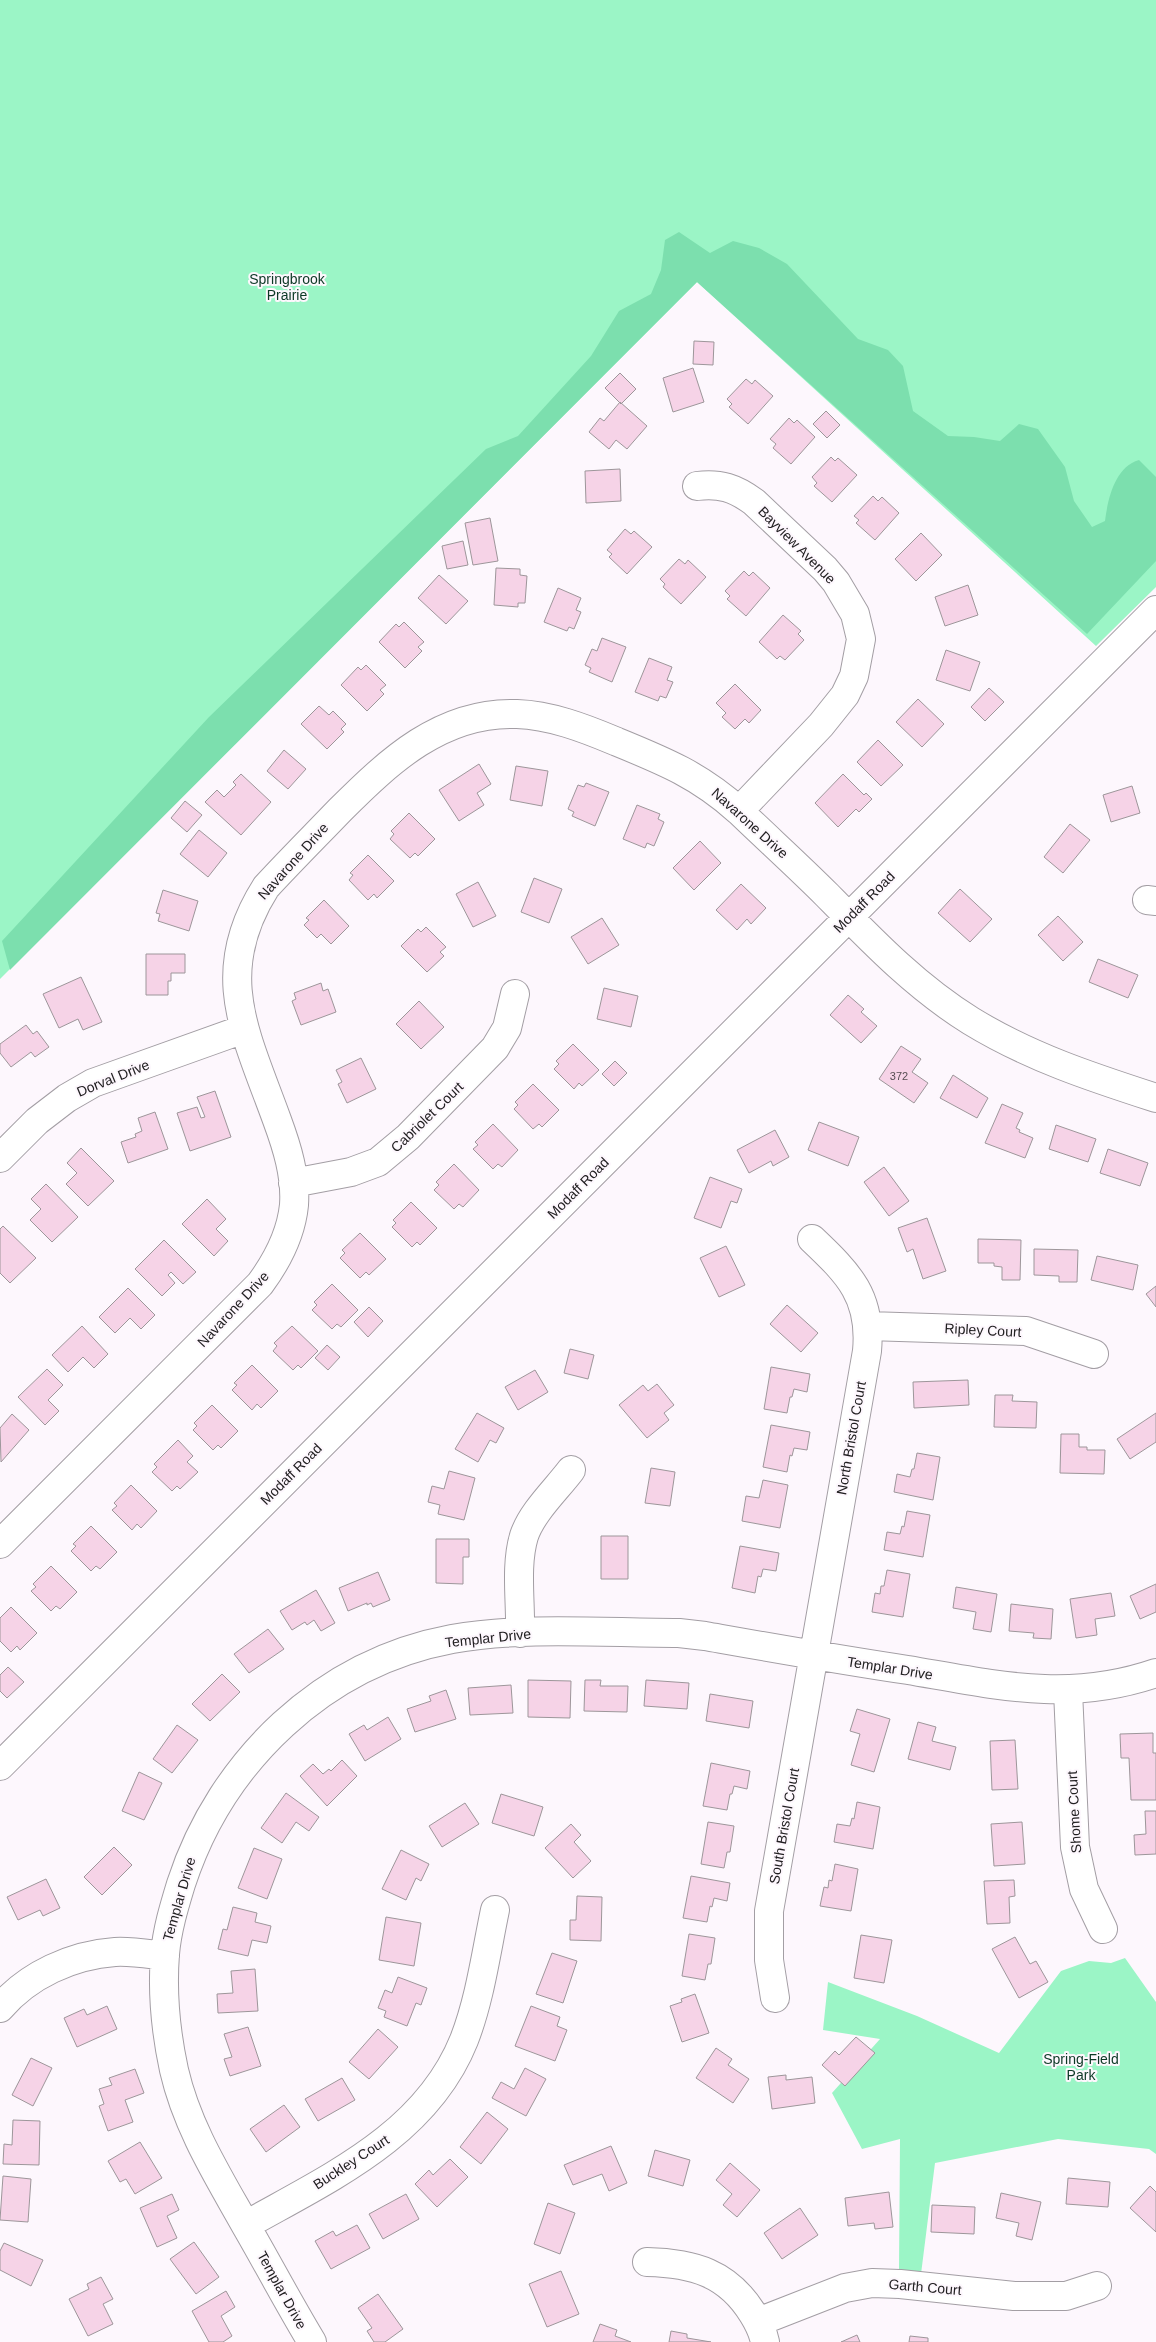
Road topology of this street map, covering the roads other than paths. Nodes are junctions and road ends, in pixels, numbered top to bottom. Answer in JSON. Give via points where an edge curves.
{"nodes":[{"id":1,"x":697,"y":486,"type":"dead end"},
{"id":2,"x":1156,"y":610,"type":"edge"},
{"id":3,"x":740,"y":811,"type":"junction"},
{"id":4,"x":848,"y":918,"type":"junction"},
{"id":5,"x":515,"y":994,"type":"dead end"},
{"id":6,"x":244,"y":1029,"type":"junction"},
{"id":7,"x":1156,"y":1098,"type":"edge"},
{"id":8,"x":0,"y":1158,"type":"edge"},
{"id":9,"x":293,"y":1183,"type":"junction"},
{"id":10,"x":812,"y":1239,"type":"dead end"},
{"id":11,"x":868,"y":1326,"type":"junction"},
{"id":12,"x":1094,"y":1354,"type":"dead end"},
{"id":13,"x":571,"y":1470,"type":"dead end"},
{"id":14,"x":0,"y":1544,"type":"edge"},
{"id":15,"x":520,"y":1633,"type":"junction"},
{"id":16,"x":812,"y":1655,"type":"junction"},
{"id":17,"x":1156,"y":1673,"type":"edge"},
{"id":18,"x":1068,"y":1691,"type":"junction"},
{"id":19,"x":0,"y":1766,"type":"edge"},
{"id":20,"x":495,"y":1910,"type":"dead end"},
{"id":21,"x":1103,"y":1929,"type":"dead end"},
{"id":22,"x":165,"y":1956,"type":"junction"},
{"id":23,"x":775,"y":1998,"type":"dead end"},
{"id":24,"x":0,"y":2008,"type":"edge"},
{"id":25,"x":246,"y":2225,"type":"junction"},
{"id":26,"x":647,"y":2262,"type":"dead end"},
{"id":27,"x":1097,"y":2286,"type":"dead end"},
{"id":28,"x":761,"y":2332,"type":"edge"},
{"id":29,"x":312,"y":2342,"type":"edge"}],
"edges":[{"from":1,"to":3,"type":"street","name":"Bayview Avenue","via":[[728,487],[754,502],[836,582],[854,614],[861,639],[854,676],[845,695]]},
{"from":2,"to":4,"type":"street","name":"Modaff Road"},
{"from":3,"to":4,"type":"street","name":"Navarone Drive"},
{"from":3,"to":6,"type":"street","name":"Navarone Drive","via":[[720,793],[676,766],[565,722],[497,714],[477,717],[437,732],[405,751],[379,772],[266,887],[255,904],[239,949],[237,988]]},
{"from":4,"to":7,"type":"street","name":"Navarone Drive","via":[[908,976],[1003,1040],[1062,1067]]},
{"from":4,"to":19,"type":"street","name":"Modaff Road"},
{"from":5,"to":9,"type":"street","name":"Cabriolet Court","via":[[507,1028],[495,1048],[392,1152],[363,1168]]},
{"from":6,"to":8,"type":"street","name":"Dorval Drive","via":[[93,1083],[36,1121]]},
{"from":6,"to":9,"type":"street","name":"Navarone Drive","via":[[286,1145]]},
{"from":9,"to":14,"type":"street","name":"Navarone Drive","via":[[294,1205],[284,1244],[275,1264],[260,1284]]},
{"from":10,"to":11,"type":"street","name":"North Bristol Court","via":[[851,1280],[861,1298]]},
{"from":11,"to":12,"type":"street","name":"Ripley Court","via":[[1026,1331]]},
{"from":11,"to":16,"type":"street","name":"North Bristol Court","via":[[867,1351]]},
{"from":13,"to":15,"type":"street","via":[[524,1536]]},
{"from":15,"to":16,"type":"street","name":"Templar Drive","via":[[679,1633]]},
{"from":15,"to":22,"type":"street","name":"Templar Drive","via":[[454,1639],[388,1658],[320,1694],[287,1720],[242,1767],[199,1836],[175,1904]]},
{"from":16,"to":18,"type":"street","name":"Templar Drive","via":[[1006,1686]]},
{"from":16,"to":23,"type":"street","name":"South Bristol Court","via":[[769,1912],[769,1960]]},
{"from":17,"to":18,"type":"street","name":"Templar Drive","via":[[1118,1684]]},
{"from":18,"to":21,"type":"street","name":"Shome Court","via":[[1075,1847],[1092,1908]]},
{"from":20,"to":25,"type":"street","name":"Buckley Court","via":[[474,2012],[464,2040],[443,2079],[425,2103],[392,2137],[359,2161]]},
{"from":22,"to":24,"type":"street","via":[[114,1952],[85,1956],[35,1978]]},
{"from":22,"to":25,"type":"street","name":"Templar Drive","via":[[167,2030],[179,2087],[200,2143]]},
{"from":25,"to":29,"type":"street","name":"Templar Drive"},
{"from":26,"to":28,"type":"street","via":[[682,2264],[720,2278],[746,2302]]},
{"from":27,"to":28,"type":"street","name":"Garth Court","via":[[1066,2296],[1014,2296],[872,2283],[846,2288]]}]}
